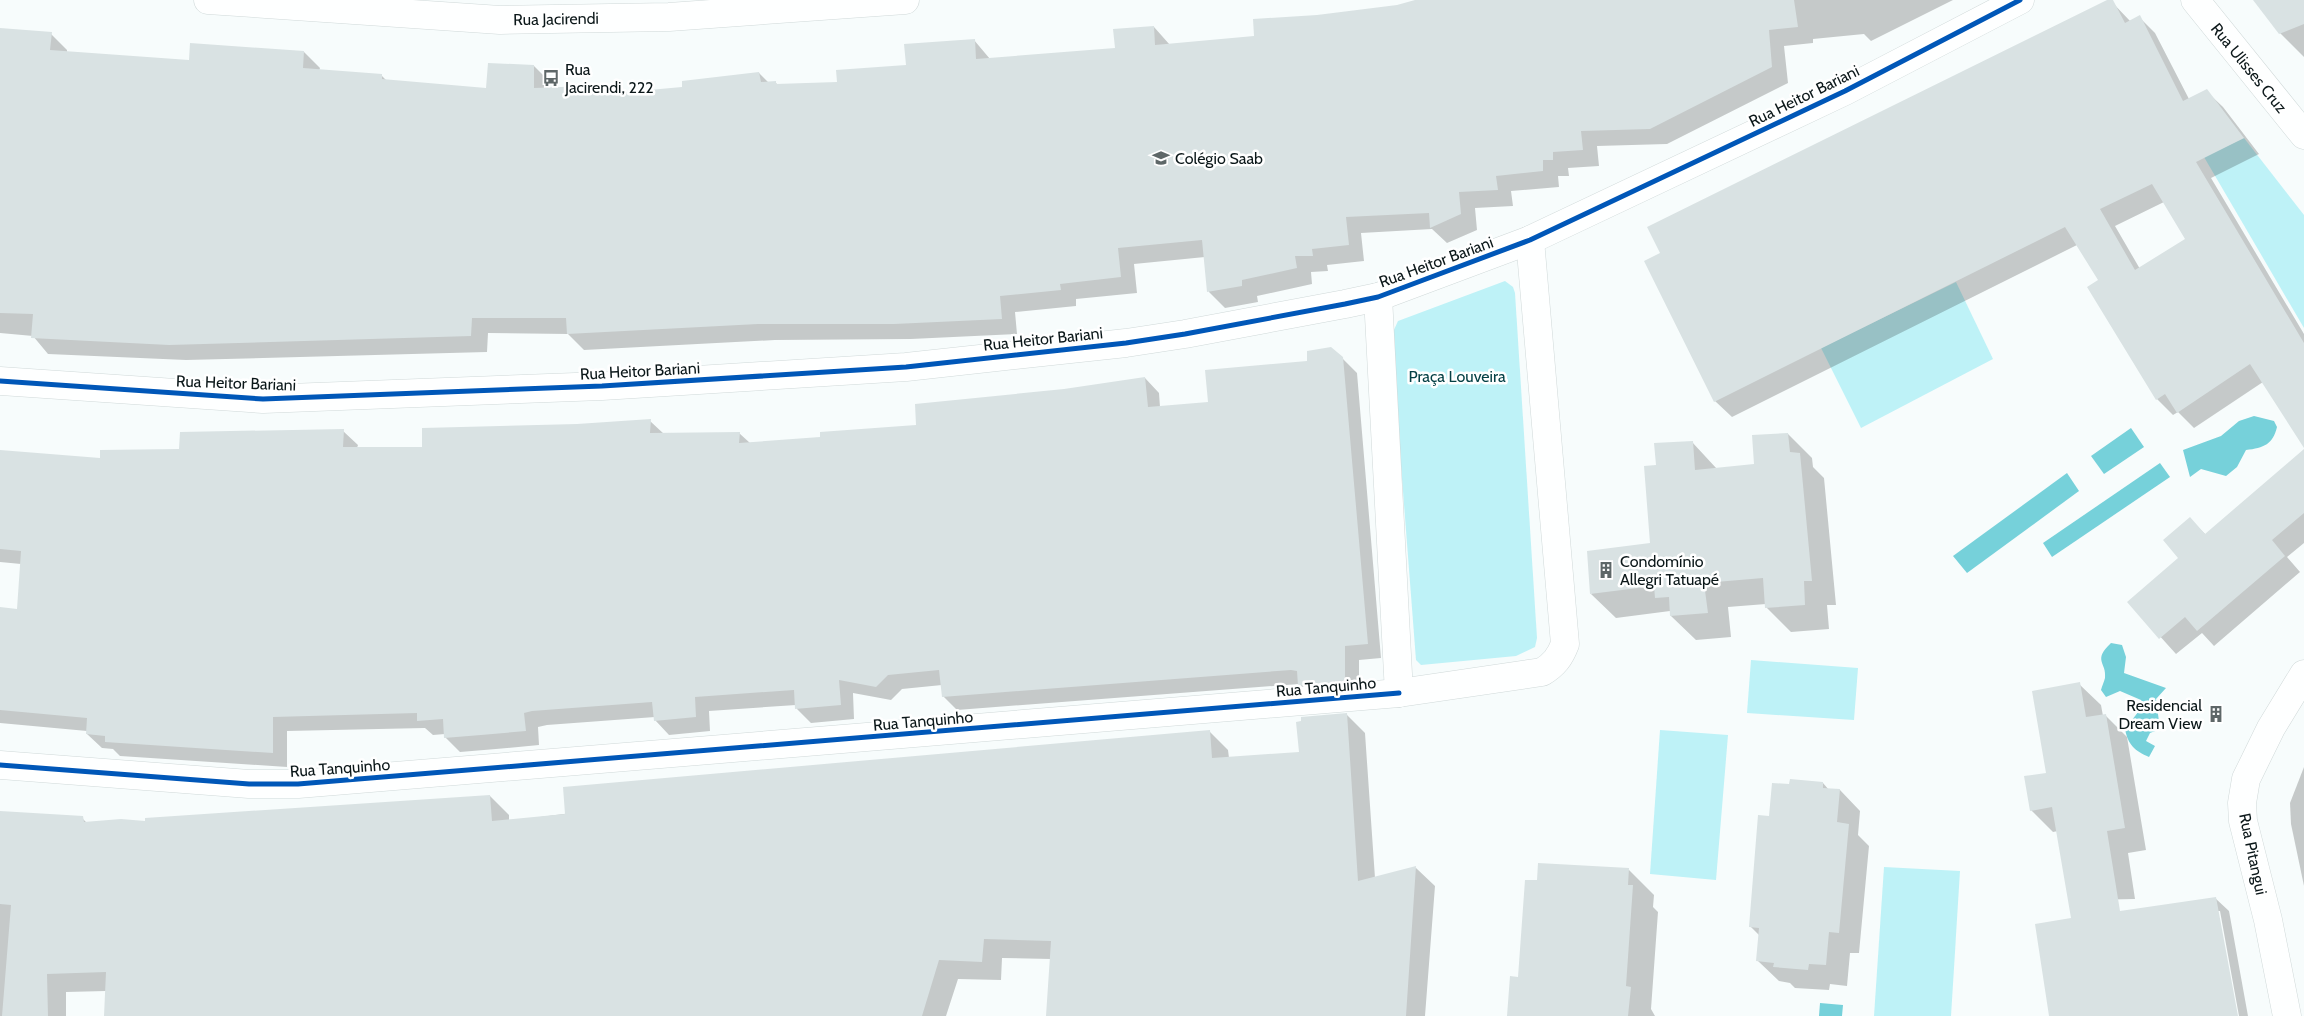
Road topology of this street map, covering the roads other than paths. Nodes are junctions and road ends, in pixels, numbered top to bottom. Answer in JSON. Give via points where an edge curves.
{"nodes":[{"id":1,"x":208,"y":0,"type":"edge"},
{"id":2,"x":905,"y":0,"type":"edge"},
{"id":3,"x":2020,"y":0,"type":"edge"},
{"id":4,"x":2195,"y":0,"type":"edge"},
{"id":5,"x":2304,"y":135,"type":"edge"},
{"id":6,"x":1530,"y":240,"type":"junction"},
{"id":7,"x":1378,"y":296,"type":"junction"},
{"id":8,"x":0,"y":381,"type":"edge"},
{"id":9,"x":2304,"y":674,"type":"edge"},
{"id":10,"x":1399,"y":693,"type":"junction"},
{"id":11,"x":0,"y":765,"type":"edge"},
{"id":12,"x":2287,"y":1016,"type":"edge"}],
"edges":[{"from":1,"to":2,"type":"street","name":"Rua Jacirendi","via":[[500,20],[670,18]]},
{"from":3,"to":6,"type":"street","name":"Rua Heitor Bariani","via":[[1845,91]]},
{"from":4,"to":5,"type":"street","name":"Rua Ulisses Cruz"},
{"from":6,"to":7,"type":"street","name":"Rua Heitor Bariani"},
{"from":6,"to":10,"type":"street","via":[[1565,644],[1552,666],[1542,672]]},
{"from":7,"to":8,"type":"street","name":"Rua Heitor Bariani","via":[[1185,334],[896,368],[602,386],[263,399]]},
{"from":7,"to":10,"type":"street"},
{"from":9,"to":12,"type":"street","name":"Rua Pitangui","via":[[2271,728],[2246,779],[2242,802],[2243,821],[2268,920]]},
{"from":10,"to":11,"type":"street","name":"Rua Tanquinho","via":[[298,784],[249,784]]}]}
